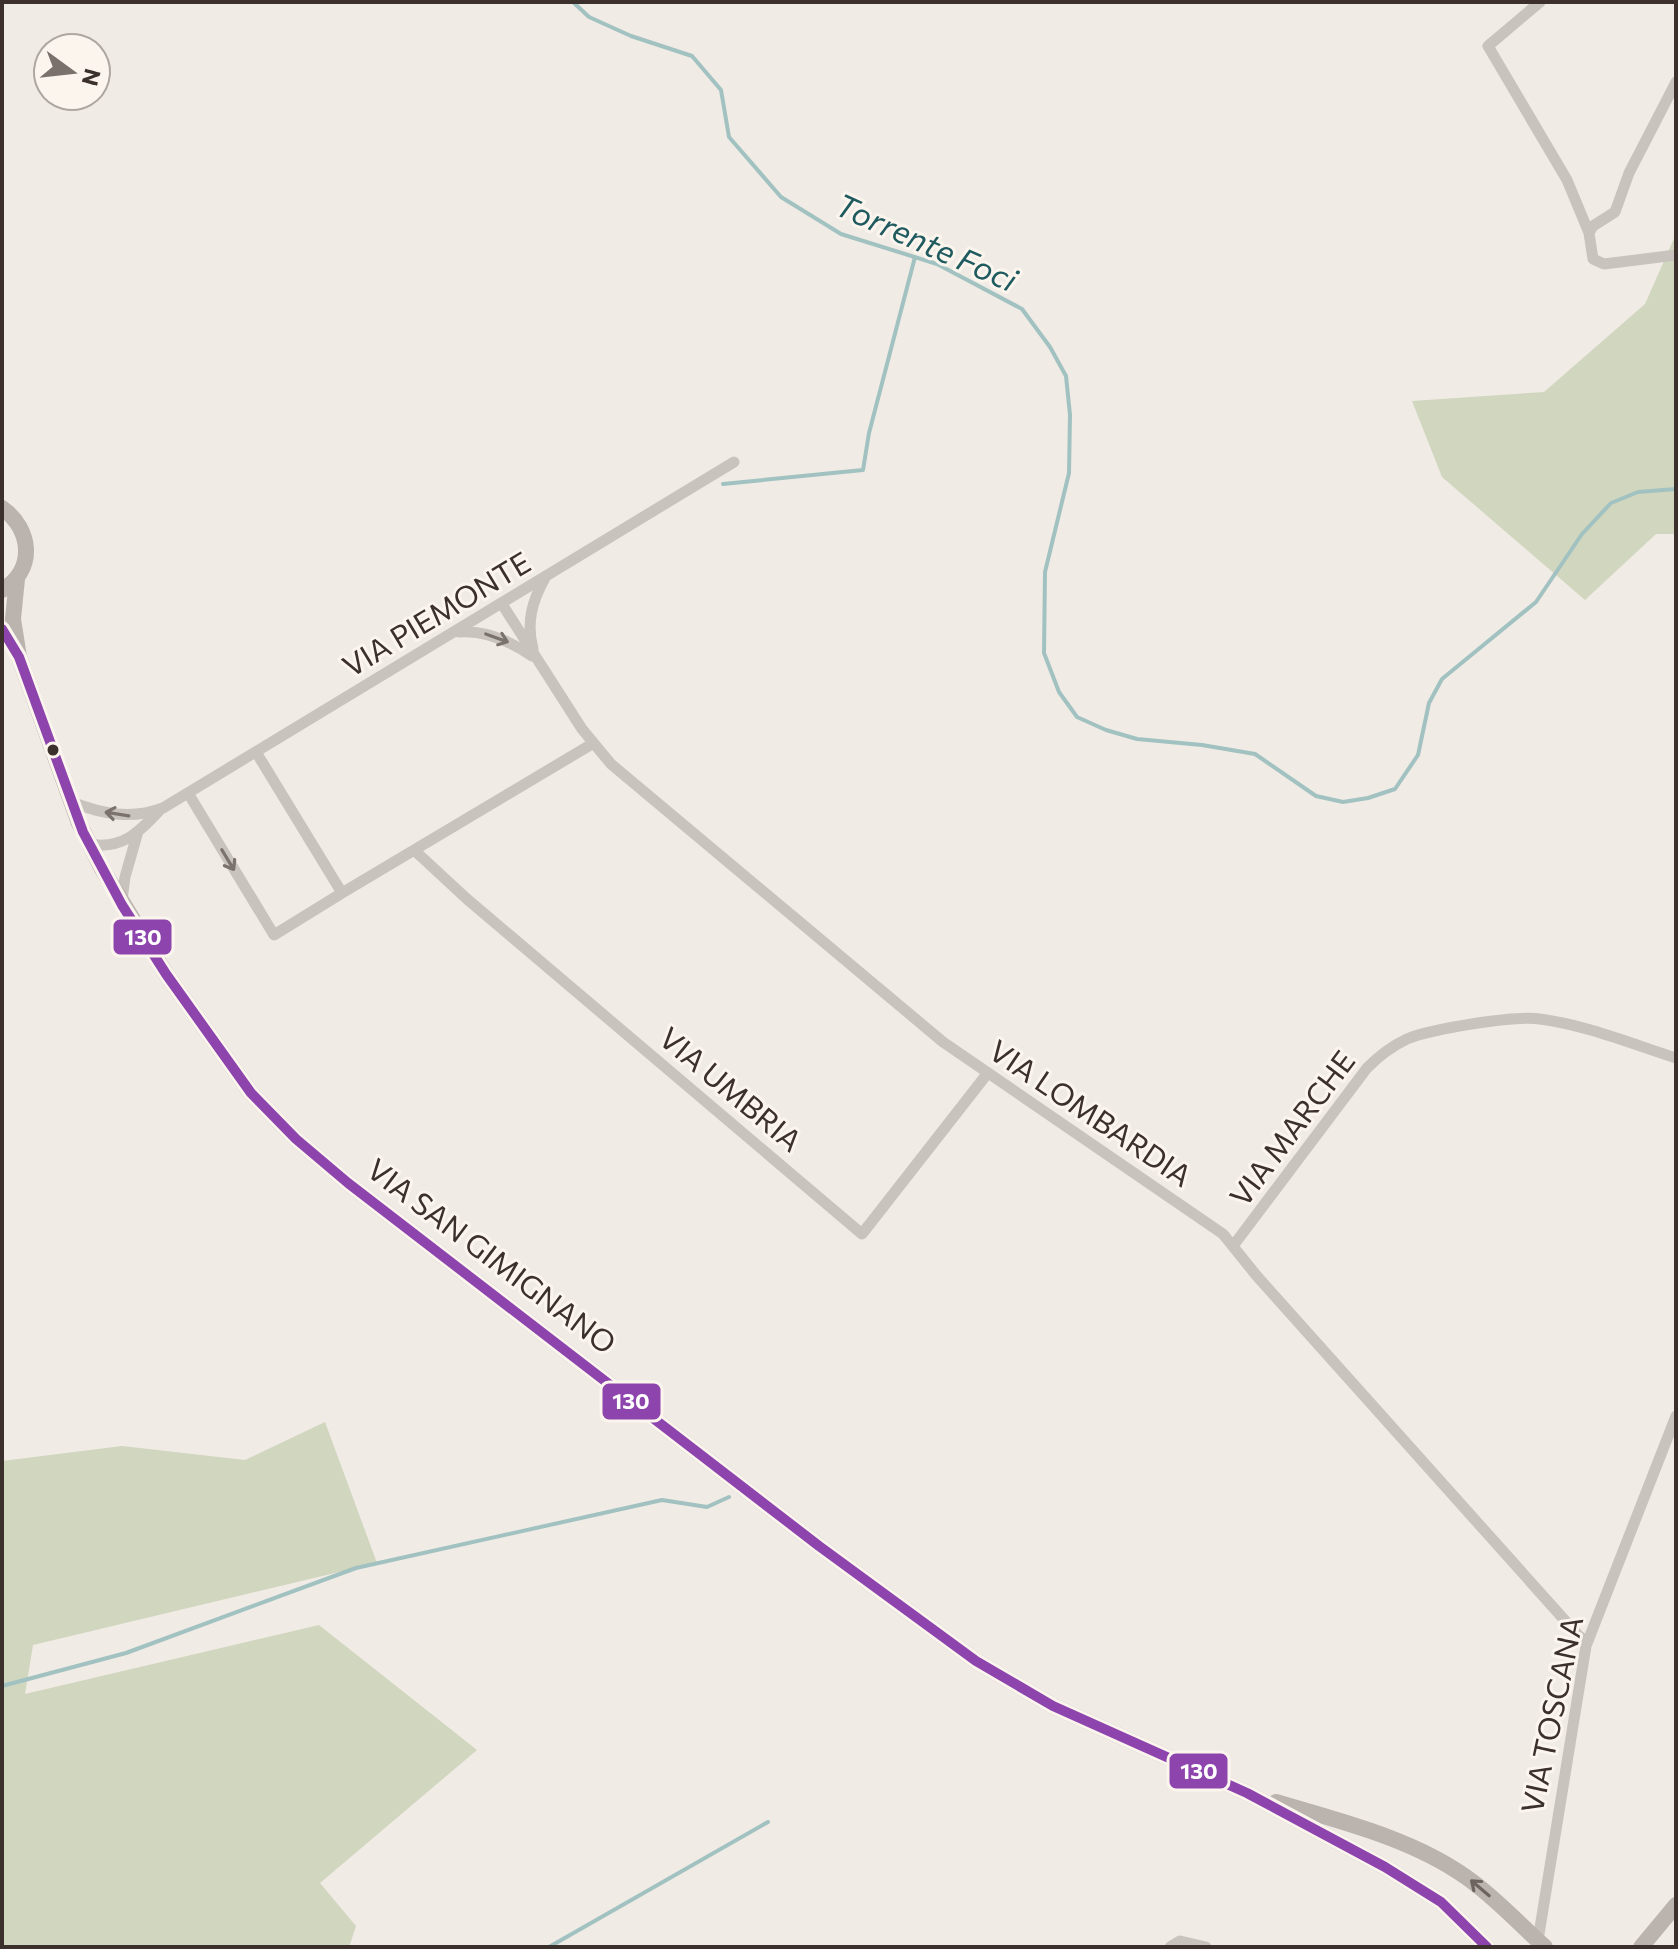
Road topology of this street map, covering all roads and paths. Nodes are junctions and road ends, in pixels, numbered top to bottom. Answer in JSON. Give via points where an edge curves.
{"nodes":[{"id":1,"x":1540,"y":2,"type":"edge"},
{"id":2,"x":1676,"y":82,"type":"edge"},
{"id":3,"x":1589,"y":233,"type":"junction"},
{"id":4,"x":1676,"y":255,"type":"edge"},
{"id":5,"x":734,"y":462,"type":"dead end"},
{"id":6,"x":5,"y":507,"type":"edge"},
{"id":7,"x":546,"y":578,"type":"junction"},
{"id":8,"x":17,"y":579,"type":"junction"},
{"id":9,"x":2,"y":590,"type":"edge"},
{"id":10,"x":502,"y":604,"type":"junction"},
{"id":11,"x":2,"y":629,"type":"edge"},
{"id":12,"x":454,"y":632,"type":"junction"},
{"id":13,"x":19,"y":657,"type":"junction"},
{"id":14,"x":536,"y":659,"type":"junction"},
{"id":15,"x":592,"y":744,"type":"junction"},
{"id":16,"x":256,"y":752,"type":"junction"},
{"id":17,"x":188,"y":793,"type":"junction"},
{"id":18,"x":71,"y":802,"type":"junction"},
{"id":19,"x":163,"y":808,"type":"junction"},
{"id":20,"x":137,"y":834,"type":"junction"},
{"id":21,"x":89,"y":844,"type":"junction"},
{"id":22,"x":414,"y":850,"type":"junction"},
{"id":23,"x":342,"y":893,"type":"junction"},
{"id":24,"x":122,"y":905,"type":"junction"},
{"id":25,"x":1676,"y":1058,"type":"edge"},
{"id":26,"x":987,"y":1074,"type":"junction"},
{"id":27,"x":1233,"y":1246,"type":"junction"},
{"id":28,"x":1676,"y":1416,"type":"edge"},
{"id":29,"x":1587,"y":1642,"type":"junction"},
{"id":30,"x":1247,"y":1793,"type":"junction"},
{"id":31,"x":1676,"y":1905,"type":"edge"},
{"id":32,"x":1539,"y":1945,"type":"edge"},
{"id":33,"x":1170,"y":1947,"type":"edge"},
{"id":34,"x":1206,"y":1947,"type":"edge"},
{"id":35,"x":1487,"y":1947,"type":"edge"},
{"id":36,"x":1641,"y":1947,"type":"edge"}],
"edges":[{"from":1,"to":3,"type":"street","via":[[1488,46],[1567,180]]},
{"from":2,"to":3,"type":"street","via":[[1615,212]]},
{"from":3,"to":4,"type":"street","via":[[1593,259],[1604,264]]},
{"from":5,"to":7,"type":"street","name":"VIA PIEMONTE"},
{"from":6,"to":8,"type":"main road","name":"VIA SAN GIMIGNANO","via":[[24,532],[27,548]]},
{"from":7,"to":10,"type":"street","name":"VIA PIEMONTE"},
{"from":7,"to":14,"type":"street","name":"VIA LOMBARDIA","via":[[530,618]]},
{"from":8,"to":9,"type":"main road"},
{"from":8,"to":13,"type":"main road","name":"VIA SAN GIMIGNANO","via":[[13,619]]},
{"from":10,"to":12,"type":"street","name":"VIA PIEMONTE"},
{"from":10,"to":14,"type":"street","name":"VIA LOMBARDIA"},
{"from":11,"to":13,"type":"main road","name":"VIA SAN GIMIGNANO"},
{"from":12,"to":14,"type":"street","name":"VIA LOMBARDIA","one_way":true,"via":[[495,637]]},
{"from":12,"to":16,"type":"street","name":"VIA PIEMONTE"},
{"from":13,"to":18,"type":"main road","name":"VIA SAN GIMIGNANO"},
{"from":14,"to":15,"type":"street","name":"VIA LOMBARDIA"},
{"from":15,"to":22,"type":"street"},
{"from":15,"to":26,"type":"street","name":"VIA LOMBARDIA","via":[[920,1024]]},
{"from":16,"to":17,"type":"street","name":"VIA PIEMONTE"},
{"from":16,"to":23,"type":"street"},
{"from":17,"to":19,"type":"street","name":"VIA PIEMONTE"},
{"from":17,"to":23,"type":"street","one_way":true,"via":[[274,935]]},
{"from":19,"to":18,"type":"street","name":"VIA PIEMONTE","one_way":true,"via":[[122,816]]},
{"from":18,"to":21,"type":"main road","name":"VIA SAN GIMIGNANO"},
{"from":19,"to":20,"type":"street","name":"VIA PIEMONTE"},
{"from":20,"to":21,"type":"street","name":"VIA PIEMONTE","via":[[114,845]]},
{"from":20,"to":24,"type":"street","name":"VIA PIEMONTE"},
{"from":21,"to":24,"type":"main road","name":"VIA SAN GIMIGNANO"},
{"from":22,"to":23,"type":"street"},
{"from":22,"to":26,"type":"street","name":"VIA UMBRIA","via":[[862,1234]]},
{"from":24,"to":30,"type":"main road","name":"VIA SAN GIMIGNANO","via":[[251,1093],[348,1183],[965,1654],[1063,1711]]},
{"from":25,"to":27,"type":"street","name":"VIA MARCHE","via":[[1536,1018],[1407,1039],[1359,1079]]},
{"from":26,"to":27,"type":"street","name":"VIA LOMBARDIA"},
{"from":27,"to":29,"type":"street","name":"VIA LOMBARDIA"},
{"from":28,"to":29,"type":"street","name":"VIA TOSCANA"},
{"from":29,"to":32,"type":"street","name":"VIA TOSCANA"},
{"from":32,"to":30,"type":"main road","name":"VIA SAN GIMIGNANO","one_way":true,"via":[[1472,1881],[1442,1862],[1366,1830]]},
{"from":30,"to":35,"type":"main road","name":"VIA SAN GIMIGNANO","via":[[1436,1898]]},
{"from":31,"to":36,"type":"main road"},
{"from":33,"to":34,"type":"street","via":[[1180,1941]]}]}
